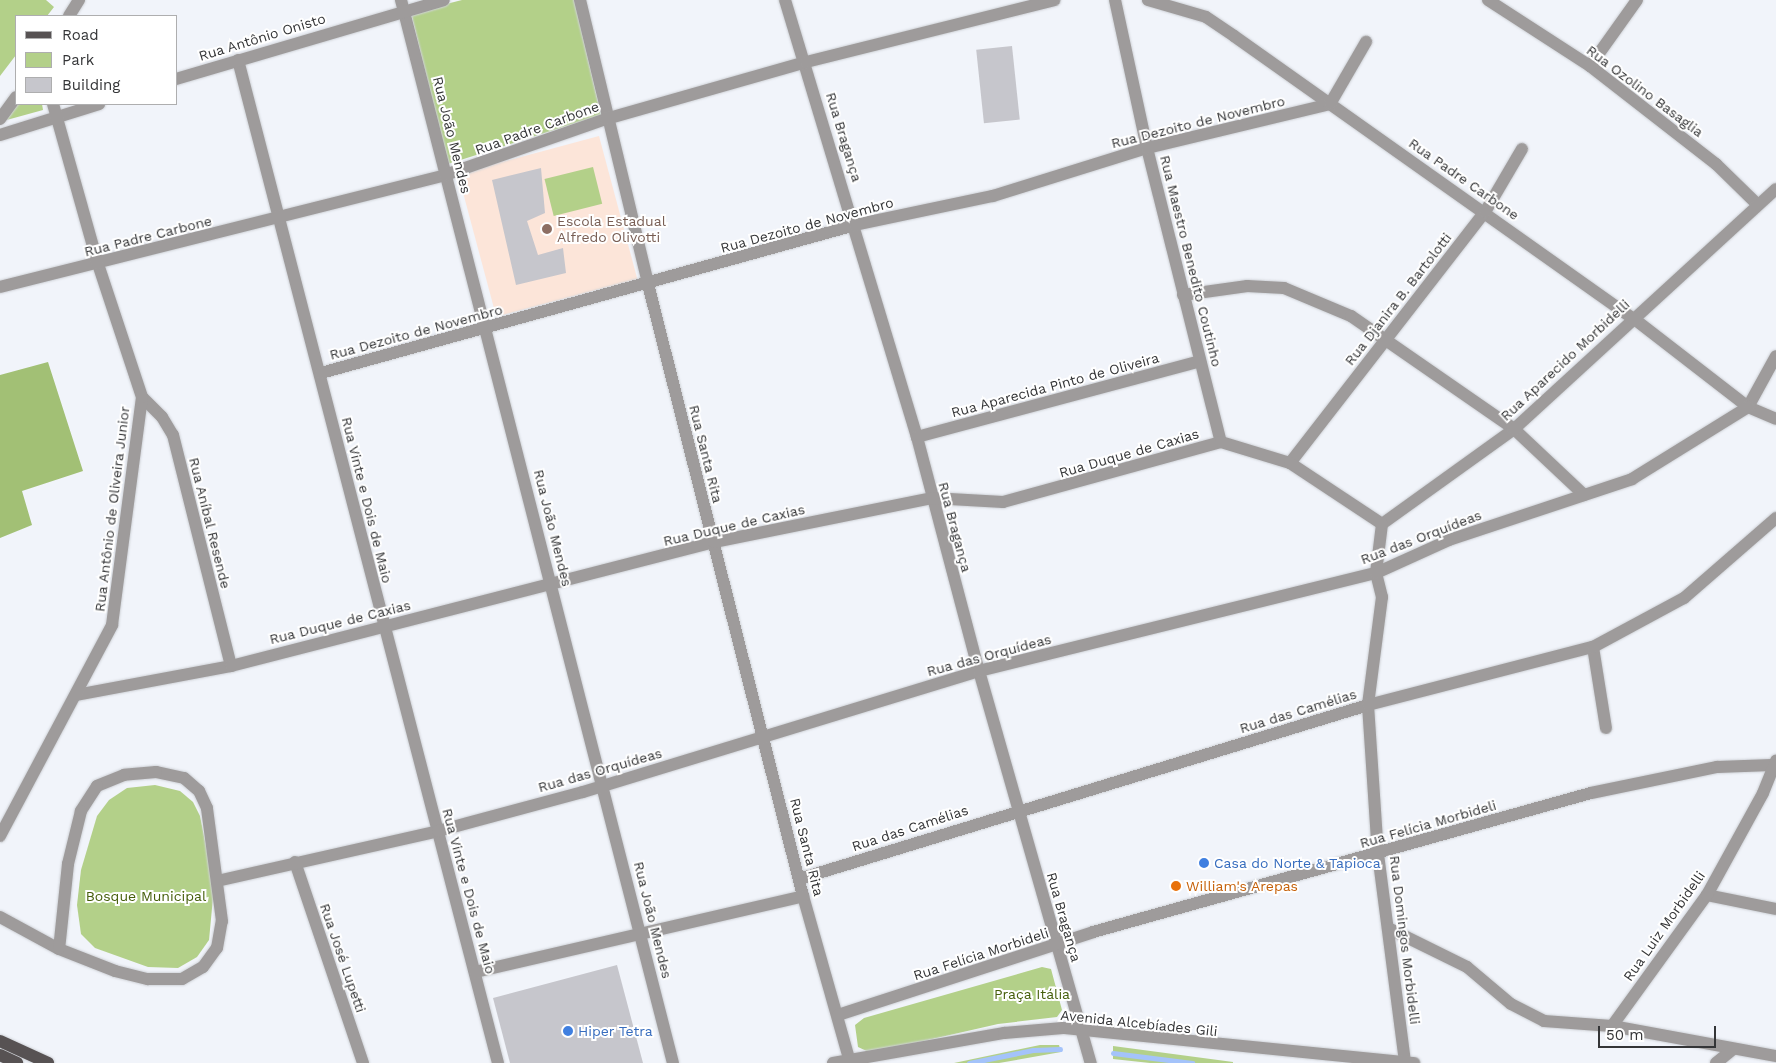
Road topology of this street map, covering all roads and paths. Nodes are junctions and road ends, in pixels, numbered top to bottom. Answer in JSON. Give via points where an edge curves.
{"nodes":[{"id":1,"x":79,"y":0,"type":"edge"},
{"id":2,"x":444,"y":0,"type":"edge"},
{"id":3,"x":580,"y":0,"type":"edge"},
{"id":4,"x":785,"y":0,"type":"edge"},
{"id":5,"x":1054,"y":0,"type":"edge"},
{"id":6,"x":1115,"y":0,"type":"edge"},
{"id":7,"x":1148,"y":0,"type":"edge"},
{"id":8,"x":1488,"y":0,"type":"edge"},
{"id":9,"x":1637,"y":0,"type":"edge"},
{"id":10,"x":403,"y":5,"type":"edge"},
{"id":11,"x":70,"y":15,"type":"edge"},
{"id":12,"x":1366,"y":42,"type":"dead end"},
{"id":13,"x":238,"y":60,"type":"junction"},
{"id":14,"x":806,"y":62,"type":"junction"},
{"id":15,"x":1590,"y":66,"type":"junction"},
{"id":16,"x":178,"y":78,"type":"edge"},
{"id":17,"x":15,"y":98,"type":"edge"},
{"id":18,"x":1330,"y":104,"type":"junction"},
{"id":19,"x":53,"y":105,"type":"edge"},
{"id":20,"x":97,"y":105,"type":"edge"},
{"id":21,"x":57,"y":117,"type":"junction"},
{"id":22,"x":0,"y":119,"type":"edge"},
{"id":23,"x":606,"y":119,"type":"junction"},
{"id":24,"x":0,"y":135,"type":"edge"},
{"id":25,"x":1147,"y":148,"type":"junction"},
{"id":26,"x":1522,"y":149,"type":"dead end"},
{"id":27,"x":446,"y":175,"type":"junction"},
{"id":28,"x":1776,"y":188,"type":"edge"},
{"id":29,"x":1756,"y":203,"type":"junction"},
{"id":30,"x":1485,"y":212,"type":"junction"},
{"id":31,"x":280,"y":217,"type":"junction"},
{"id":32,"x":855,"y":225,"type":"junction"},
{"id":33,"x":98,"y":264,"type":"junction"},
{"id":34,"x":648,"y":284,"type":"junction"},
{"id":35,"x":0,"y":288,"type":"edge"},
{"id":36,"x":1183,"y":295,"type":"junction"},
{"id":37,"x":1633,"y":318,"type":"junction"},
{"id":38,"x":487,"y":329,"type":"junction"},
{"id":39,"x":1386,"y":338,"type":"junction"},
{"id":40,"x":1776,"y":356,"type":"edge"},
{"id":41,"x":1200,"y":361,"type":"junction"},
{"id":42,"x":321,"y":373,"type":"junction"},
{"id":43,"x":142,"y":397,"type":"junction"},
{"id":44,"x":1748,"y":407,"type":"junction"},
{"id":45,"x":1776,"y":419,"type":"edge"},
{"id":46,"x":1514,"y":429,"type":"junction"},
{"id":47,"x":917,"y":437,"type":"junction"},
{"id":48,"x":1221,"y":442,"type":"junction"},
{"id":49,"x":1290,"y":462,"type":"junction"},
{"id":50,"x":1584,"y":494,"type":"junction"},
{"id":51,"x":932,"y":498,"type":"junction"},
{"id":52,"x":1776,"y":518,"type":"edge"},
{"id":53,"x":1382,"y":524,"type":"junction"},
{"id":54,"x":714,"y":542,"type":"junction"},
{"id":55,"x":1376,"y":573,"type":"junction"},
{"id":56,"x":551,"y":585,"type":"junction"},
{"id":57,"x":382,"y":626,"type":"junction"},
{"id":58,"x":1593,"y":647,"type":"junction"},
{"id":59,"x":231,"y":666,"type":"junction"},
{"id":60,"x":979,"y":672,"type":"junction"},
{"id":61,"x":76,"y":695,"type":"junction"},
{"id":62,"x":1368,"y":706,"type":"junction"},
{"id":63,"x":1606,"y":728,"type":"dead end"},
{"id":64,"x":764,"y":734,"type":"junction"},
{"id":65,"x":1774,"y":763,"type":"edge"},
{"id":66,"x":603,"y":786,"type":"junction"},
{"id":67,"x":1019,"y":810,"type":"junction"},
{"id":68,"x":438,"y":831,"type":"junction"},
{"id":69,"x":0,"y":836,"type":"edge"},
{"id":70,"x":1378,"y":854,"type":"junction"},
{"id":71,"x":295,"y":862,"type":"junction"},
{"id":72,"x":799,"y":879,"type":"junction"},
{"id":73,"x":217,"y":881,"type":"junction"},
{"id":74,"x":1707,"y":895,"type":"junction"},
{"id":75,"x":803,"y":896,"type":"junction"},
{"id":76,"x":1776,"y":909,"type":"edge"},
{"id":77,"x":0,"y":917,"type":"edge"},
{"id":78,"x":1388,"y":928,"type":"junction"},
{"id":79,"x":640,"y":934,"type":"junction"},
{"id":80,"x":1056,"y":946,"type":"junction"},
{"id":81,"x":59,"y":949,"type":"junction"},
{"id":82,"x":475,"y":972,"type":"junction"},
{"id":83,"x":838,"y":1014,"type":"junction"},
{"id":84,"x":1612,"y":1026,"type":"junction"},
{"id":85,"x":1081,"y":1029,"type":"junction"},
{"id":86,"x":0,"y":1041,"type":"edge"},
{"id":87,"x":1733,"y":1049,"type":"junction"},
{"id":88,"x":0,"y":1055,"type":"edge"},
{"id":89,"x":1776,"y":1056,"type":"edge"},
{"id":90,"x":849,"y":1059,"type":"junction"},
{"id":91,"x":1408,"y":1062,"type":"edge"},
{"id":92,"x":17,"y":1063,"type":"edge"},
{"id":93,"x":48,"y":1063,"type":"edge"},
{"id":94,"x":363,"y":1063,"type":"edge"},
{"id":95,"x":498,"y":1063,"type":"edge"},
{"id":96,"x":673,"y":1063,"type":"edge"},
{"id":97,"x":833,"y":1063,"type":"edge"},
{"id":98,"x":1091,"y":1063,"type":"edge"},
{"id":99,"x":1716,"y":1063,"type":"edge"}],
"edges":[{"from":1,"to":11,"type":"street"},
{"from":2,"to":10,"type":"street","name":"Rua Antônio Onisto"},
{"from":3,"to":23,"type":"street","name":"Rua Santa Rita"},
{"from":4,"to":14,"type":"street","name":"Rua Bragança"},
{"from":5,"to":14,"type":"street","name":"Rua Padre Carbone"},
{"from":6,"to":25,"type":"street","name":"Rua Maestro Benedito Coutinho"},
{"from":7,"to":18,"type":"street","name":"Rua Padre Carbone","via":[[1206,17]]},
{"from":8,"to":15,"type":"street","name":"Rua Ozolino Basaglia"},
{"from":9,"to":15,"type":"street"},
{"from":10,"to":13,"type":"street","name":"Rua Antônio Onisto"},
{"from":10,"to":27,"type":"street","name":"Rua João Mendes"},
{"from":12,"to":18,"type":"street"},
{"from":13,"to":16,"type":"street","name":"Rua Antônio Onisto"},
{"from":13,"to":31,"type":"street","name":"Rua Vinte e Dois de Maio"},
{"from":14,"to":23,"type":"street","name":"Rua Padre Carbone"},
{"from":14,"to":32,"type":"street","name":"Rua Bragança"},
{"from":15,"to":29,"type":"street","name":"Rua Ozolino Basaglia","via":[[1716,164]]},
{"from":17,"to":22,"type":"street"},
{"from":18,"to":25,"type":"street","name":"Rua Dezoito de Novembro"},
{"from":18,"to":30,"type":"street","name":"Rua Padre Carbone"},
{"from":19,"to":21,"type":"street"},
{"from":20,"to":21,"type":"street"},
{"from":21,"to":24,"type":"street"},
{"from":21,"to":33,"type":"street"},
{"from":23,"to":27,"type":"street","name":"Rua Padre Carbone"},
{"from":23,"to":34,"type":"street","name":"Rua Santa Rita"},
{"from":25,"to":32,"type":"street","name":"Rua Dezoito de Novembro","via":[[993,196]]},
{"from":25,"to":36,"type":"street","name":"Rua Maestro Benedito Coutinho"},
{"from":26,"to":30,"type":"street","name":"Rua Djanira B. Bartolotti"},
{"from":27,"to":31,"type":"street","name":"Rua Padre Carbone"},
{"from":27,"to":38,"type":"street","name":"Rua João Mendes"},
{"from":28,"to":29,"type":"street"},
{"from":29,"to":37,"type":"street","name":"Rua Aparecido Morbidelli"},
{"from":30,"to":37,"type":"street","name":"Rua Padre Carbone"},
{"from":30,"to":39,"type":"street","name":"Rua Djanira B. Bartolotti"},
{"from":31,"to":33,"type":"street","name":"Rua Padre Carbone"},
{"from":31,"to":42,"type":"street","name":"Rua Vinte e Dois de Maio"},
{"from":32,"to":34,"type":"street","name":"Rua Dezoito de Novembro"},
{"from":32,"to":47,"type":"street","name":"Rua Bragança"},
{"from":33,"to":35,"type":"street","name":"Rua Padre Carbone"},
{"from":33,"to":43,"type":"street"},
{"from":34,"to":38,"type":"street","name":"Rua Dezoito de Novembro"},
{"from":34,"to":54,"type":"street","name":"Rua Santa Rita"},
{"from":36,"to":39,"type":"street","via":[[1247,286],[1284,288],[1310,296]]},
{"from":36,"to":41,"type":"street","name":"Rua Maestro Benedito Coutinho"},
{"from":37,"to":44,"type":"street","name":"Rua Padre Carbone"},
{"from":37,"to":46,"type":"street","name":"Rua Aparecido Morbidelli"},
{"from":38,"to":42,"type":"street","name":"Rua Dezoito de Novembro"},
{"from":38,"to":56,"type":"street","name":"Rua João Mendes"},
{"from":39,"to":46,"type":"street"},
{"from":39,"to":49,"type":"street","name":"Rua Djanira B. Bartolotti"},
{"from":40,"to":44,"type":"street"},
{"from":41,"to":47,"type":"street","name":"Rua Aparecida Pinto de Oliveira"},
{"from":41,"to":48,"type":"street","name":"Rua Maestro Benedito Coutinho"},
{"from":42,"to":57,"type":"street","name":"Rua Vinte e Dois de Maio"},
{"from":43,"to":59,"type":"street","name":"Rua Aníbal Resende","via":[[162,417],[173,435]]},
{"from":43,"to":61,"type":"street","name":"Rua Antônio de Oliveira Junior","via":[[112,625]]},
{"from":44,"to":45,"type":"street","name":"Rua Padre Carbone"},
{"from":44,"to":50,"type":"street","name":"Rua das Orquídeas","via":[[1632,478]]},
{"from":46,"to":50,"type":"street"},
{"from":46,"to":53,"type":"street","name":"Rua Aparecido Morbidelli"},
{"from":47,"to":51,"type":"street","name":"Rua Bragança"},
{"from":48,"to":49,"type":"street","name":"Rua Duque de Caxias"},
{"from":48,"to":51,"type":"street","name":"Rua Duque de Caxias","via":[[1003,502]]},
{"from":49,"to":53,"type":"street","name":"Rua Duque de Caxias"},
{"from":50,"to":55,"type":"street","name":"Rua das Orquídeas","via":[[1449,540]]},
{"from":51,"to":54,"type":"street","name":"Rua Duque de Caxias"},
{"from":51,"to":60,"type":"street","name":"Rua Bragança"},
{"from":52,"to":58,"type":"street","name":"Rua das Camélias","via":[[1684,598]]},
{"from":53,"to":55,"type":"street","name":"Rua Domingos Morbidelli"},
{"from":54,"to":56,"type":"street","name":"Rua Duque de Caxias"},
{"from":54,"to":64,"type":"street","name":"Rua Santa Rita"},
{"from":55,"to":60,"type":"street","name":"Rua das Orquídeas"},
{"from":55,"to":62,"type":"street","name":"Rua Domingos Morbidelli","via":[[1382,596]]},
{"from":56,"to":57,"type":"street","name":"Rua Duque de Caxias"},
{"from":56,"to":66,"type":"street","name":"Rua João Mendes"},
{"from":57,"to":59,"type":"street","name":"Rua Duque de Caxias"},
{"from":57,"to":68,"type":"street","name":"Rua Vinte e Dois de Maio"},
{"from":58,"to":62,"type":"street","name":"Rua das Camélias"},
{"from":58,"to":63,"type":"street"},
{"from":59,"to":61,"type":"street","name":"Rua Duque de Caxias"},
{"from":60,"to":64,"type":"street","name":"Rua das Orquídeas"},
{"from":60,"to":67,"type":"street","name":"Rua Bragança"},
{"from":61,"to":69,"type":"street","name":"Rua Antônio de Oliveira Junior"},
{"from":62,"to":67,"type":"street","name":"Rua das Camélias"},
{"from":62,"to":70,"type":"street","name":"Rua Domingos Morbidelli"},
{"from":64,"to":66,"type":"street","name":"Rua das Orquídeas"},
{"from":64,"to":72,"type":"street","name":"Rua Santa Rita"},
{"from":65,"to":70,"type":"street","name":"Rua Felícia Morbideli","via":[[1717,767],[1591,794]]},
{"from":65,"to":74,"type":"street","name":"Rua Luiz Morbidelli","via":[[1763,793]]},
{"from":66,"to":68,"type":"street","name":"Rua das Orquídeas"},
{"from":66,"to":79,"type":"street","name":"Rua João Mendes"},
{"from":67,"to":72,"type":"street","name":"Rua das Camélias"},
{"from":67,"to":80,"type":"street","name":"Rua Bragança"},
{"from":68,"to":71,"type":"street","name":"Rua das Orquídeas"},
{"from":68,"to":82,"type":"street","name":"Rua Vinte e Dois de Maio"},
{"from":70,"to":78,"type":"street","name":"Rua Domingos Morbidelli"},
{"from":70,"to":80,"type":"street","name":"Rua Felícia Morbideli","via":[[1093,932]]},
{"from":71,"to":73,"type":"street","name":"Rua das Orquídeas"},
{"from":71,"to":94,"type":"street","name":"Rua José Lupetti"},
{"from":72,"to":75,"type":"street","name":"Rua Santa Rita"},
{"from":73,"to":81,"type":"street","via":[[222,922],[217,948],[203,967],[182,979],[132,975]]},
{"from":73,"to":81,"type":"street","via":[[207,808],[199,792],[184,778],[156,772],[124,775],[97,786],[81,810],[68,864]]},
{"from":74,"to":76,"type":"street"},
{"from":74,"to":84,"type":"street","name":"Rua Luiz Morbidelli"},
{"from":75,"to":79,"type":"street"},
{"from":75,"to":83,"type":"street","name":"Rua Santa Rita"},
{"from":77,"to":81,"type":"street"},
{"from":78,"to":84,"type":"street","via":[[1467,968],[1529,1015],[1544,1021]]},
{"from":78,"to":91,"type":"street","name":"Rua Domingos Morbidelli"},
{"from":79,"to":82,"type":"street"},
{"from":79,"to":96,"type":"street","name":"Rua João Mendes"},
{"from":80,"to":83,"type":"street","name":"Rua Felícia Morbideli"},
{"from":80,"to":85,"type":"street","name":"Rua Bragança"},
{"from":82,"to":95,"type":"street","name":"Rua Vinte e Dois de Maio"},
{"from":83,"to":90,"type":"street","name":"Rua Santa Rita"},
{"from":84,"to":87,"type":"street"},
{"from":85,"to":90,"type":"street","name":"Avenida Alcebíades Gili","via":[[1030,1029]]},
{"from":85,"to":91,"type":"street","name":"Avenida Alcebíades Gili","via":[[1242,1049]]},
{"from":85,"to":98,"type":"street","name":"Rua Bragança"},
{"from":86,"to":93,"type":"main road"},
{"from":87,"to":89,"type":"street"},
{"from":87,"to":99,"type":"street"},
{"from":88,"to":92,"type":"main road"},
{"from":90,"to":97,"type":"street","name":"Avenida Alcebíades Gili"}]}
